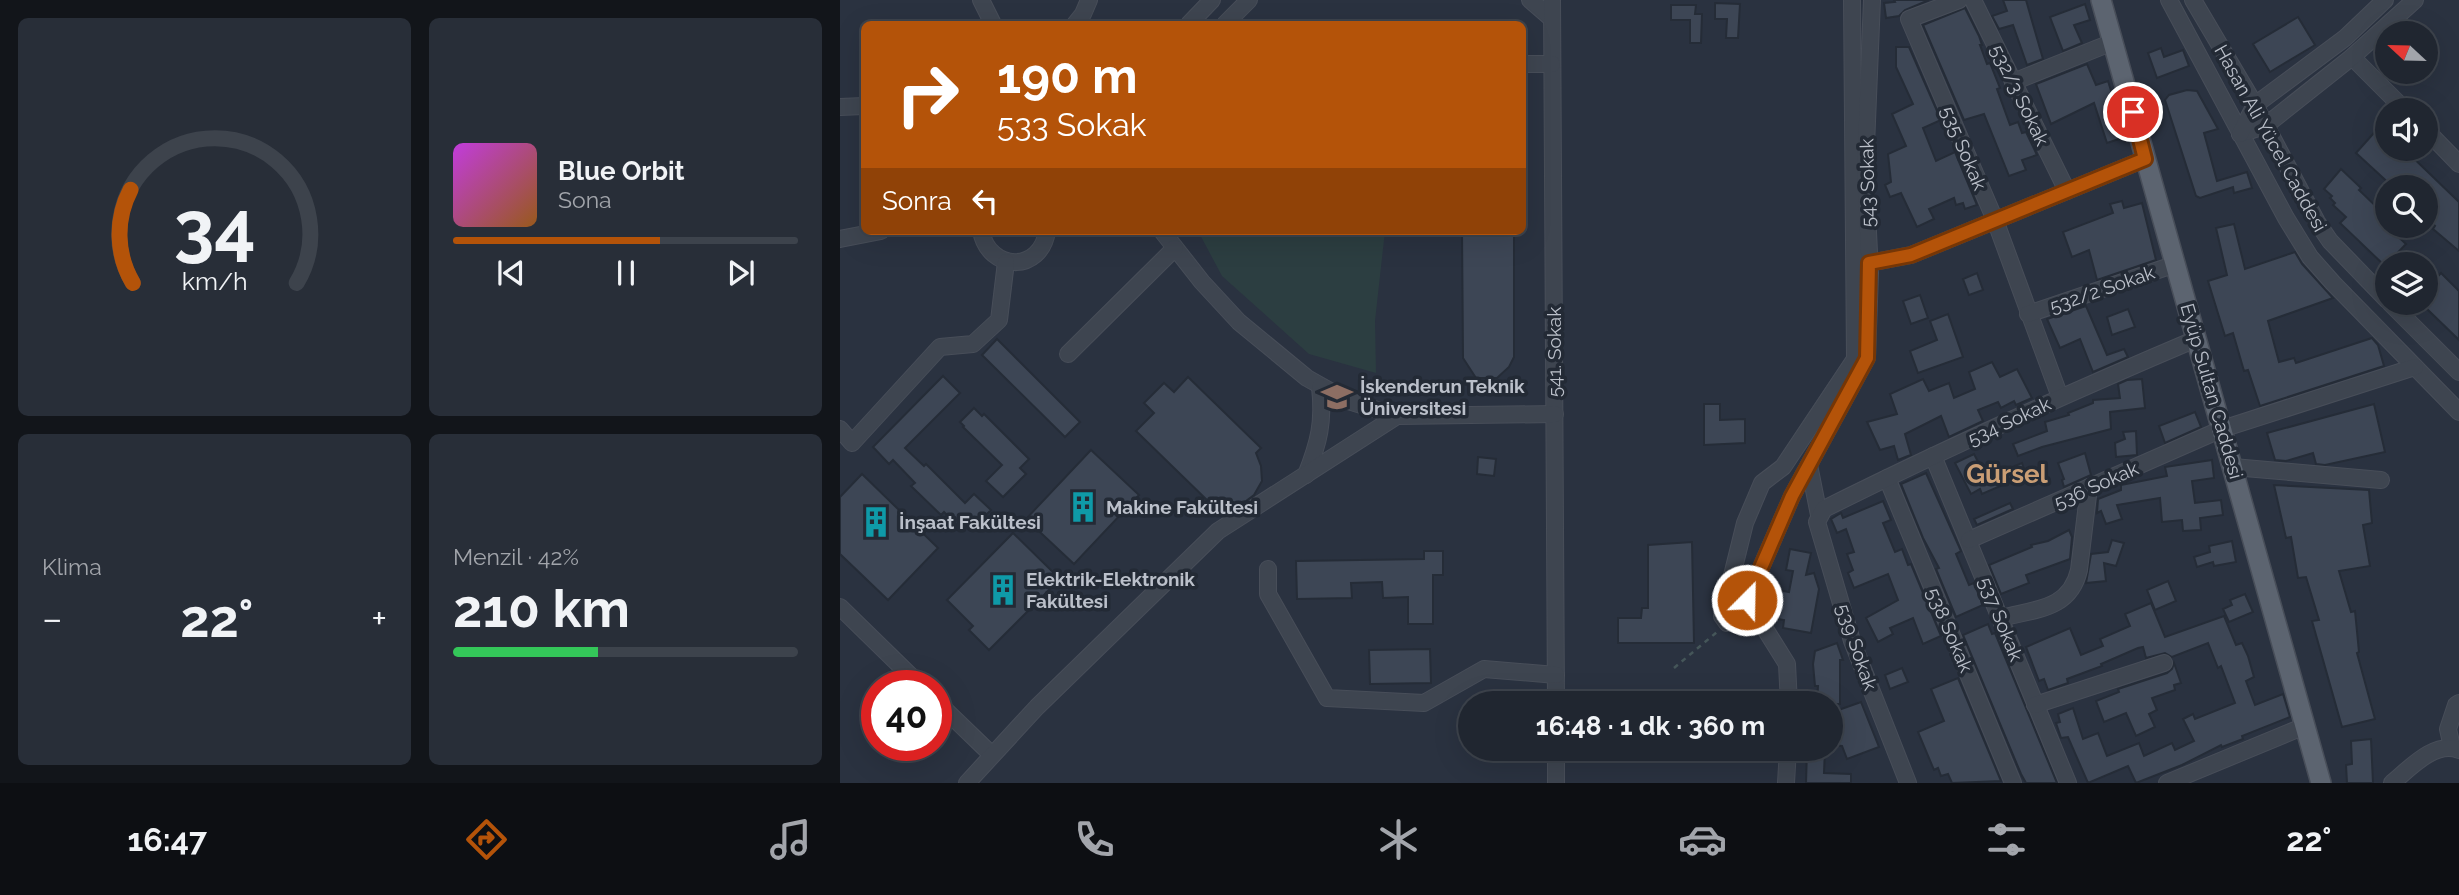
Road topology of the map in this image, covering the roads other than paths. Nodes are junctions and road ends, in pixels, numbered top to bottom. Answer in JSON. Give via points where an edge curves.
{"nodes":[{"id":1,"x":981,"y":0,"type":"edge"},
{"id":2,"x":1088,"y":0,"type":"edge"},
{"id":3,"x":1212,"y":0,"type":"edge"},
{"id":4,"x":1248,"y":0,"type":"edge"},
{"id":5,"x":1530,"y":0,"type":"edge"},
{"id":6,"x":1552,"y":0,"type":"edge"},
{"id":7,"x":1853,"y":0,"type":"edge"},
{"id":8,"x":1872,"y":0,"type":"edge"},
{"id":9,"x":1959,"y":0,"type":"edge"},
{"id":10,"x":1973,"y":0,"type":"edge"},
{"id":11,"x":2101,"y":0,"type":"edge"},
{"id":12,"x":2169,"y":0,"type":"edge"},
{"id":13,"x":2193,"y":0,"type":"edge"},
{"id":14,"x":2385,"y":0,"type":"edge"},
{"id":15,"x":2415,"y":0,"type":"edge"},
{"id":16,"x":1552,"y":19,"type":"junction"},
{"id":17,"x":992,"y":21,"type":"edge"},
{"id":18,"x":1077,"y":21,"type":"edge"},
{"id":19,"x":1192,"y":21,"type":"edge"},
{"id":20,"x":1228,"y":21,"type":"edge"},
{"id":21,"x":2113,"y":42,"type":"junction"},
{"id":22,"x":2352,"y":57,"type":"junction"},
{"id":23,"x":1526,"y":64,"type":"edge"},
{"id":24,"x":1552,"y":64,"type":"junction"},
{"id":25,"x":2013,"y":82,"type":"junction"},
{"id":26,"x":2393,"y":98,"type":"edge"},
{"id":27,"x":861,"y":106,"type":"edge"},
{"id":28,"x":2255,"y":106,"type":"junction"},
{"id":29,"x":840,"y":107,"type":"edge"},
{"id":30,"x":2265,"y":126,"type":"junction"},
{"id":31,"x":2240,"y":134,"type":"junction"},
{"id":32,"x":2438,"y":142,"type":"edge"},
{"id":33,"x":2145,"y":159,"type":"junction"},
{"id":34,"x":2459,"y":164,"type":"edge"},
{"id":35,"x":2067,"y":191,"type":"junction"},
{"id":36,"x":1995,"y":220,"type":"junction"},
{"id":37,"x":861,"y":235,"type":"edge"},
{"id":38,"x":982,"y":235,"type":"edge"},
{"id":39,"x":1046,"y":235,"type":"edge"},
{"id":40,"x":1165,"y":235,"type":"edge"},
{"id":41,"x":840,"y":239,"type":"edge"},
{"id":42,"x":1175,"y":248,"type":"junction"},
{"id":43,"x":1006,"y":262,"type":"junction"},
{"id":44,"x":1869,"y":263,"type":"junction"},
{"id":45,"x":2176,"y":264,"type":"junction"},
{"id":46,"x":2375,"y":288,"type":"edge"},
{"id":47,"x":2028,"y":314,"type":"junction"},
{"id":48,"x":2402,"y":315,"type":"edge"},
{"id":49,"x":2196,"y":339,"type":"junction"},
{"id":50,"x":1068,"y":355,"type":"dead end"},
{"id":51,"x":2414,"y":367,"type":"junction"},
{"id":52,"x":2459,"y":372,"type":"edge"},
{"id":53,"x":1320,"y":387,"type":"junction"},
{"id":54,"x":2060,"y":397,"type":"junction"},
{"id":55,"x":2459,"y":412,"type":"edge"},
{"id":56,"x":1555,"y":414,"type":"junction"},
{"id":57,"x":1397,"y":416,"type":"junction"},
{"id":58,"x":840,"y":429,"type":"edge"},
{"id":59,"x":2222,"y":429,"type":"junction"},
{"id":60,"x":1933,"y":456,"type":"junction"},
{"id":61,"x":1809,"y":465,"type":"junction"},
{"id":62,"x":2233,"y":467,"type":"junction"},
{"id":63,"x":1306,"y":475,"type":"junction"},
{"id":64,"x":1886,"y":478,"type":"junction"},
{"id":65,"x":2381,"y":480,"type":"dead end"},
{"id":66,"x":2089,"y":487,"type":"junction"},
{"id":67,"x":1821,"y":512,"type":"junction"},
{"id":68,"x":1969,"y":540,"type":"junction"},
{"id":69,"x":1268,"y":569,"type":"dead end"},
{"id":70,"x":840,"y":607,"type":"edge"},
{"id":71,"x":2001,"y":618,"type":"junction"},
{"id":72,"x":1727,"y":623,"type":"road end"},
{"id":73,"x":2164,"y":663,"type":"dead end"},
{"id":74,"x":905,"y":670,"type":"edge"},
{"id":75,"x":1556,"y":675,"type":"junction"},
{"id":76,"x":1556,"y":691,"type":"edge"},
{"id":77,"x":1788,"y":691,"type":"edge"},
{"id":78,"x":2459,"y":703,"type":"edge"},
{"id":79,"x":2035,"y":705,"type":"junction"},
{"id":80,"x":952,"y":716,"type":"edge"},
{"id":81,"x":2305,"y":726,"type":"junction"},
{"id":82,"x":2455,"y":748,"type":"edge"},
{"id":83,"x":992,"y":755,"type":"junction"},
{"id":84,"x":1556,"y":761,"type":"edge"},
{"id":85,"x":1787,"y":761,"type":"edge"},
{"id":86,"x":967,"y":783,"type":"edge"},
{"id":87,"x":1556,"y":783,"type":"edge"},
{"id":88,"x":1786,"y":783,"type":"edge"},
{"id":89,"x":1908,"y":783,"type":"edge"},
{"id":90,"x":2013,"y":783,"type":"edge"},
{"id":91,"x":2068,"y":783,"type":"edge"},
{"id":92,"x":2166,"y":783,"type":"edge"},
{"id":93,"x":2321,"y":783,"type":"edge"},
{"id":94,"x":2392,"y":783,"type":"edge"}],
"edges":[{"from":1,"to":17,"type":"street"},
{"from":2,"to":18,"type":"street"},
{"from":3,"to":19,"type":"street"},
{"from":4,"to":20,"type":"street"},
{"from":5,"to":16,"type":"street"},
{"from":6,"to":16,"type":"street","name":"541. Sokak"},
{"from":7,"to":72,"type":"street","via":[[1855,359],[1783,467],[1762,483],[1745,523],[1722,616]]},
{"from":8,"to":44,"type":"street","name":"543 Sokak","via":[[1864,170]]},
{"from":9,"to":36,"type":"street","name":"535 Sokak","via":[[1909,19]]},
{"from":10,"to":25,"type":"street","name":"532/3 Sokak"},
{"from":11,"to":21,"type":"main road","name":"Eyüp Sultan Caddesi"},
{"from":12,"to":31,"type":"street"},
{"from":13,"to":28,"type":"street","name":"Hasan Ali Yücel Caddesi"},
{"from":14,"to":28,"type":"street","via":[[2346,38]]},
{"from":15,"to":22,"type":"street"},
{"from":16,"to":24,"type":"street","name":"541. Sokak"},
{"from":21,"to":25,"type":"street"},
{"from":21,"to":33,"type":"main road","name":"Eyüp Sultan Caddesi"},
{"from":22,"to":26,"type":"street"},
{"from":22,"to":30,"type":"street"},
{"from":23,"to":24,"type":"street"},
{"from":24,"to":56,"type":"street","name":"541. Sokak"},
{"from":25,"to":35,"type":"street","name":"532/3 Sokak"},
{"from":27,"to":29,"type":"street"},
{"from":28,"to":30,"type":"street","name":"Hasan Ali Yücel Caddesi"},
{"from":28,"to":31,"type":"street"},
{"from":30,"to":31,"type":"street"},
{"from":30,"to":46,"type":"street","name":"Hasan Ali Yücel Caddesi","via":[[2317,222]]},
{"from":31,"to":51,"type":"street","via":[[2310,257]]},
{"from":32,"to":34,"type":"street"},
{"from":33,"to":35,"type":"street"},
{"from":33,"to":45,"type":"main road","name":"Eyüp Sultan Caddesi"},
{"from":35,"to":36,"type":"street"},
{"from":36,"to":44,"type":"street","via":[[1911,255]]},
{"from":36,"to":47,"type":"street","name":"535 Sokak"},
{"from":37,"to":41,"type":"street"},
{"from":38,"to":43,"type":"street","via":[[988,250]]},
{"from":39,"to":43,"type":"street","via":[[1028,260]]},
{"from":40,"to":42,"type":"street"},
{"from":42,"to":50,"type":"street"},
{"from":42,"to":53,"type":"street","via":[[1239,321]]},
{"from":43,"to":58,"type":"street","via":[[999,320],[973,344],[940,347],[852,443]]},
{"from":44,"to":61,"type":"street","name":"543 Sokak","via":[[1867,358]]},
{"from":45,"to":47,"type":"street","name":"532/2 Sokak"},
{"from":45,"to":49,"type":"main road","name":"Eyüp Sultan Caddesi"},
{"from":47,"to":54,"type":"street","name":"535 Sokak"},
{"from":48,"to":52,"type":"street","name":"Hasan Ali Yücel Caddesi"},
{"from":49,"to":54,"type":"street","name":"534 Sokak"},
{"from":49,"to":59,"type":"main road","name":"Eyüp Sultan Caddesi"},
{"from":51,"to":55,"type":"street"},
{"from":51,"to":59,"type":"street","name":"536 Sokak"},
{"from":53,"to":57,"type":"street"},
{"from":53,"to":63,"type":"street","via":[[1321,433]]},
{"from":54,"to":60,"type":"street","name":"534 Sokak"},
{"from":56,"to":57,"type":"street"},
{"from":56,"to":75,"type":"street","name":"541. Sokak"},
{"from":57,"to":63,"type":"street"},
{"from":59,"to":62,"type":"main road","name":"Eyüp Sultan Caddesi"},
{"from":59,"to":66,"type":"street","name":"536 Sokak"},
{"from":60,"to":64,"type":"street","name":"534 Sokak"},
{"from":60,"to":68,"type":"street","name":"537 Sokak"},
{"from":61,"to":67,"type":"street","name":"539 Sokak"},
{"from":61,"to":77,"type":"street","name":"543 Sokak","via":[[1747,600],[1787,664]]},
{"from":62,"to":65,"type":"street"},
{"from":62,"to":81,"type":"main road","name":"Eyüp Sultan Caddesi"},
{"from":63,"to":83,"type":"street","via":[[1218,531]]},
{"from":64,"to":67,"type":"street","name":"534 Sokak"},
{"from":64,"to":90,"type":"street","name":"538 Sokak"},
{"from":66,"to":68,"type":"street","name":"536 Sokak"},
{"from":66,"to":71,"type":"street","via":[[2079,570],[2071,593],[2062,601]]},
{"from":67,"to":89,"type":"street","name":"539 Sokak","via":[[1817,522],[1852,641]]},
{"from":68,"to":71,"type":"street","name":"537 Sokak"},
{"from":69,"to":75,"type":"street","via":[[1268,594],[1327,698],[1424,703],[1484,669]]},
{"from":70,"to":74,"type":"street"},
{"from":71,"to":79,"type":"street","name":"537 Sokak"},
{"from":73,"to":79,"type":"street"},
{"from":75,"to":76,"type":"street","name":"541. Sokak"},
{"from":78,"to":82,"type":"street","via":[[2448,729]]},
{"from":79,"to":91,"type":"street","name":"537 Sokak"},
{"from":80,"to":83,"type":"street"},
{"from":81,"to":92,"type":"street"},
{"from":81,"to":93,"type":"main road","name":"Eyüp Sultan Caddesi"},
{"from":82,"to":94,"type":"street","via":[[2426,754]]},
{"from":83,"to":86,"type":"street"},
{"from":84,"to":87,"type":"street"},
{"from":85,"to":88,"type":"street"}]}
